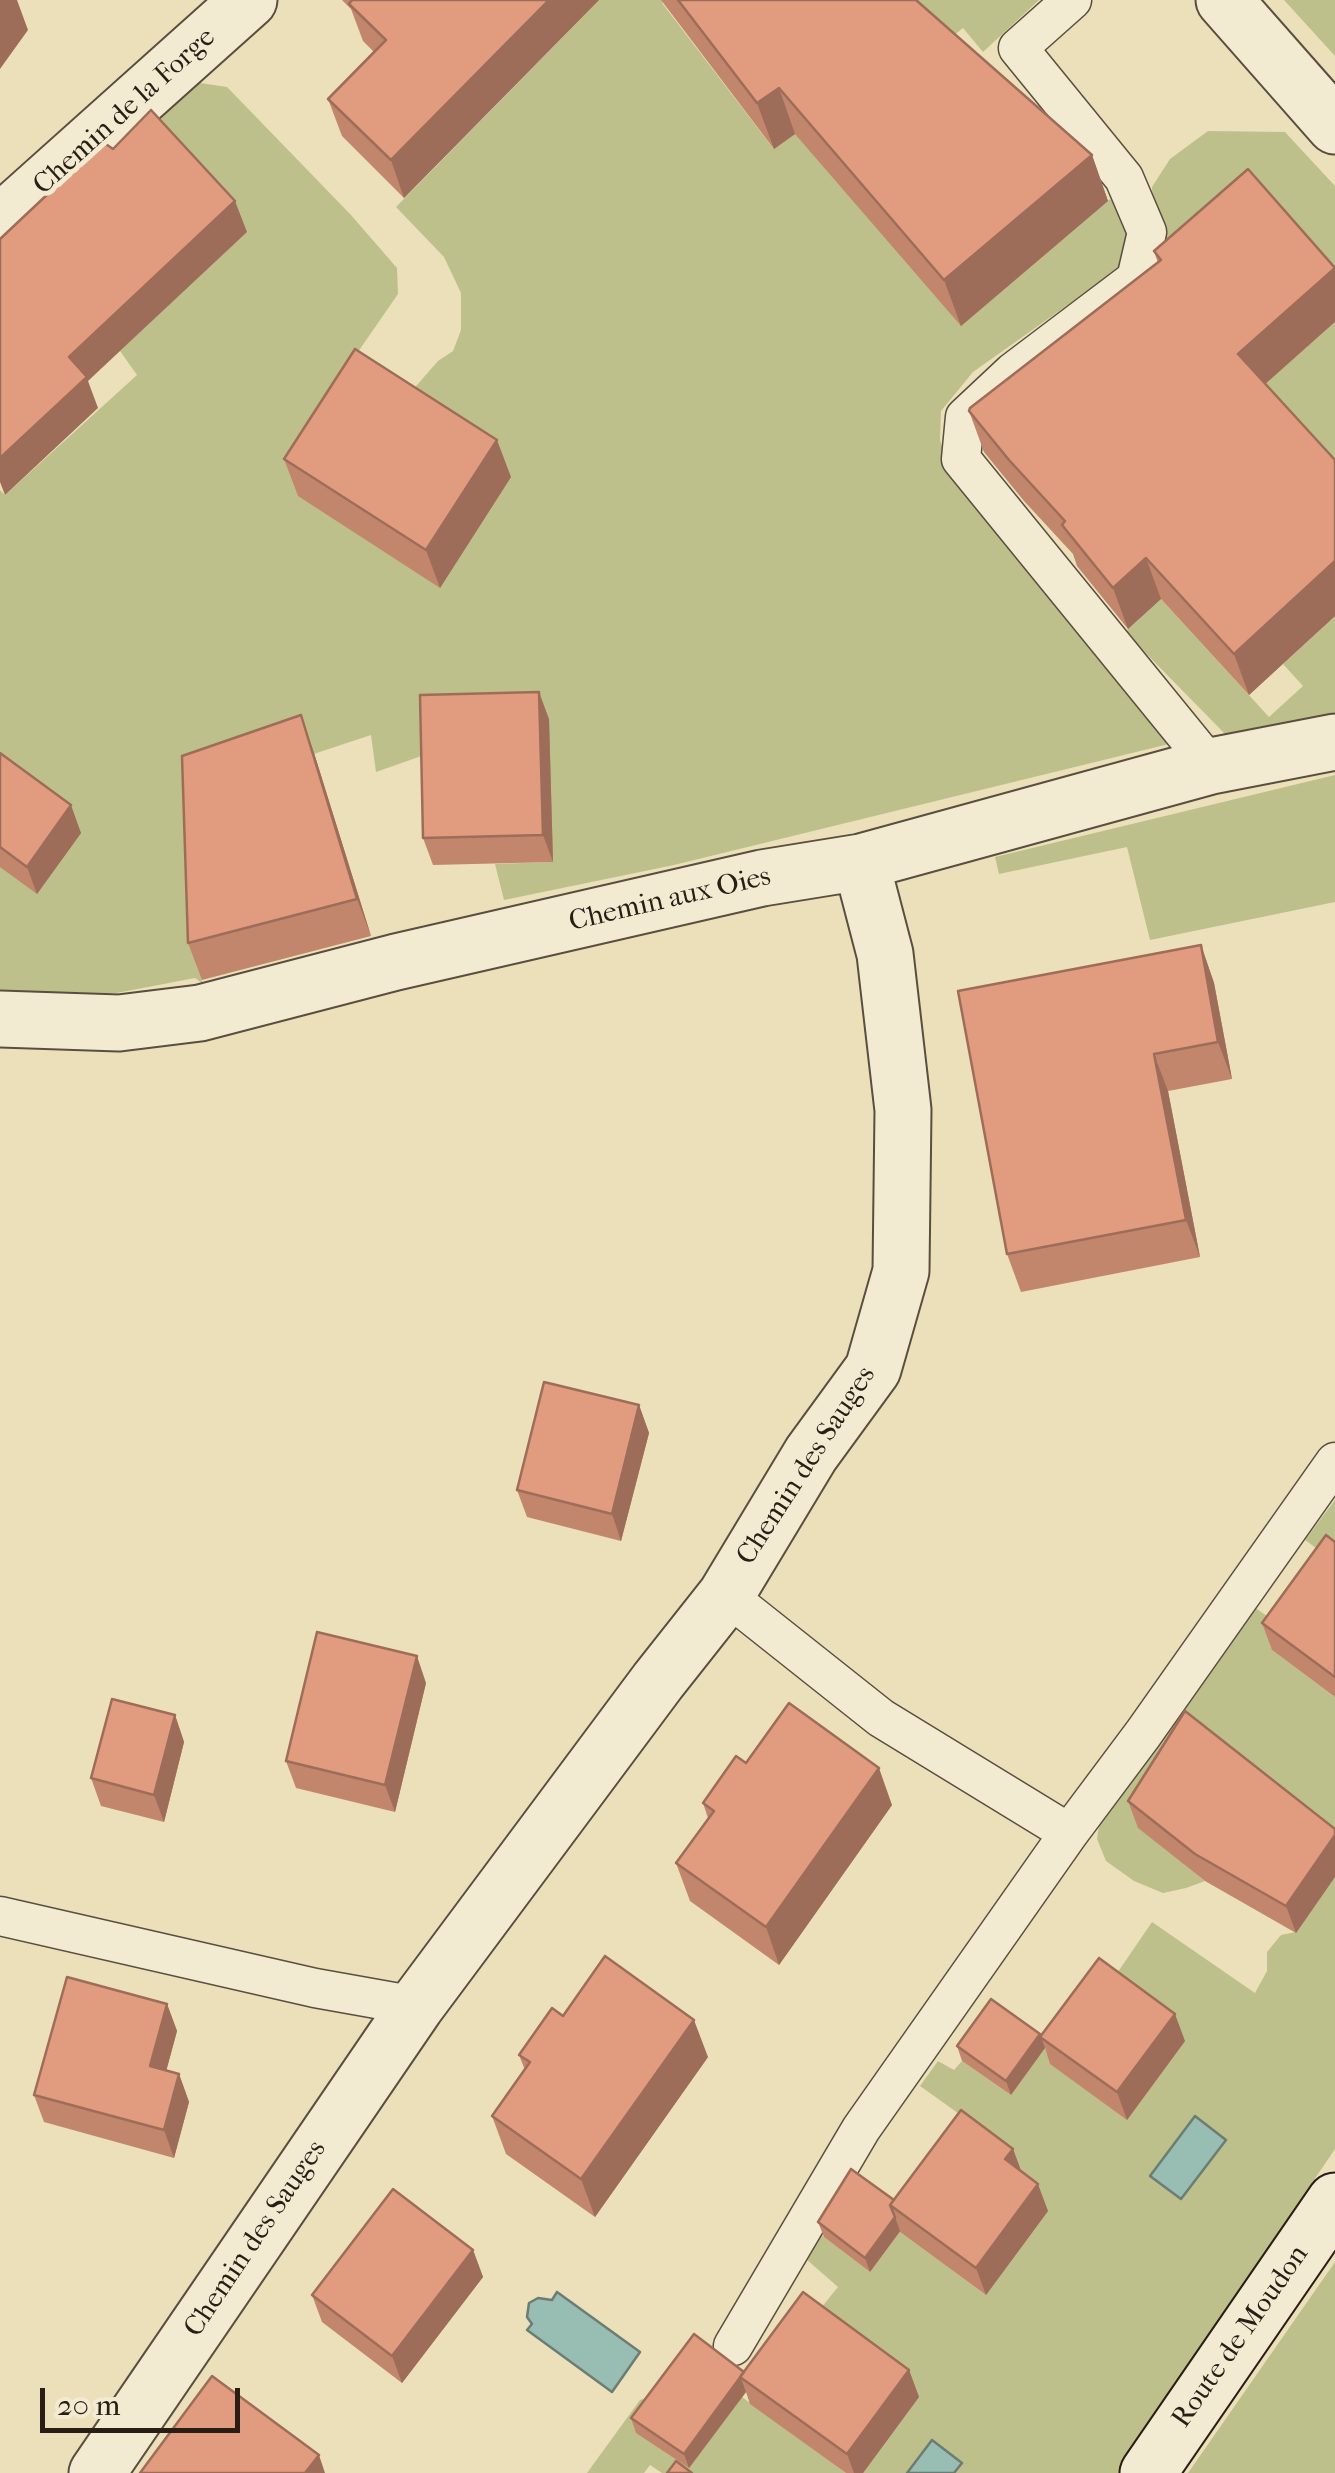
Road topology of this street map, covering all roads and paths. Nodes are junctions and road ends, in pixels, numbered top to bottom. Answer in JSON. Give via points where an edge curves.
{"nodes":[{"id":1,"x":249,"y":0,"type":"edge"},
{"id":2,"x":1072,"y":0,"type":"edge"},
{"id":3,"x":1224,"y":0,"type":"edge"},
{"id":4,"x":1335,"y":126,"type":"edge"},
{"id":5,"x":0,"y":223,"type":"edge"},
{"id":6,"x":1335,"y":742,"type":"edge"},
{"id":7,"x":1211,"y":766,"type":"junction"},
{"id":8,"x":861,"y":862,"type":"junction"},
{"id":9,"x":0,"y":1019,"type":"edge"},
{"id":10,"x":1335,"y":1462,"type":"edge"},
{"id":11,"x":726,"y":1594,"type":"junction"},
{"id":12,"x":1069,"y":1832,"type":"junction"},
{"id":13,"x":0,"y":1916,"type":"edge"},
{"id":14,"x":416,"y":2006,"type":"junction"},
{"id":15,"x":1335,"y":2201,"type":"edge"},
{"id":16,"x":733,"y":2346,"type":"dead end"},
{"id":17,"x":96,"y":2473,"type":"edge"},
{"id":18,"x":1148,"y":2473,"type":"edge"}],
"edges":[{"from":1,"to":5,"type":"street","name":"Chemin de la Forge"},
{"from":2,"to":7,"type":"lane","via":[[1018,48],[1124,178],[1147,232],[1136,279],[965,417],[961,459]]},
{"from":3,"to":4,"type":"street"},
{"from":6,"to":7,"type":"street","name":"Chemin aux Oies"},
{"from":7,"to":8,"type":"street","name":"Chemin aux Oies"},
{"from":8,"to":9,"type":"street","name":"Chemin aux Oies","via":[[742,882],[200,1012],[119,1023]]},
{"from":8,"to":11,"type":"street","name":"Chemin des Sauges","via":[[885,954],[903,1110],[901,1271],[873,1369],[811,1454]]},
{"from":10,"to":12,"type":"lane"},
{"from":11,"to":12,"type":"lane","name":"Chemin des Sauges","via":[[881,1718]]},
{"from":11,"to":14,"type":"street","name":"Chemin des Sauges"},
{"from":12,"to":16,"type":"lane","via":[[862,2129]]},
{"from":13,"to":14,"type":"lane"},
{"from":14,"to":17,"type":"street","name":"Chemin des Sauges"},
{"from":15,"to":18,"type":"street","name":"Route de Moudon"}]}
